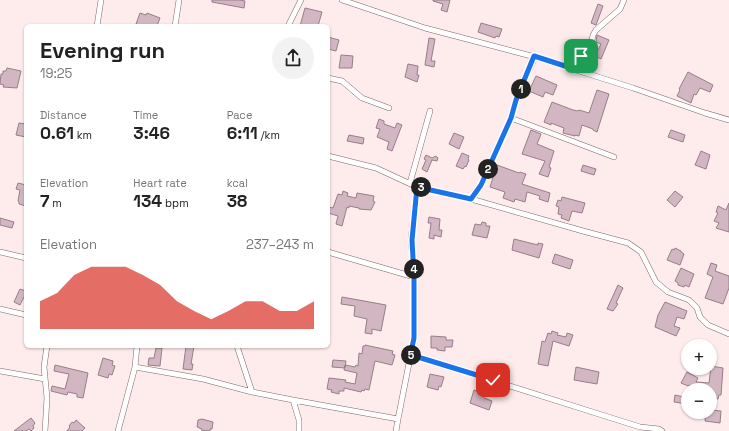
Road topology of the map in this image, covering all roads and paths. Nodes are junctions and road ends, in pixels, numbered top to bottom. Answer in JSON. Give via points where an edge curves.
{"nodes":[{"id":1,"x":101,"y":0,"type":"edge"},
{"id":2,"x":179,"y":0,"type":"edge"},
{"id":3,"x":301,"y":0,"type":"edge"},
{"id":4,"x":342,"y":0,"type":"edge"},
{"id":5,"x":624,"y":0,"type":"edge"},
{"id":6,"x":97,"y":24,"type":"edge"},
{"id":7,"x":175,"y":24,"type":"edge"},
{"id":8,"x":289,"y":24,"type":"edge"},
{"id":9,"x":534,"y":56,"type":"junction"},
{"id":10,"x":565,"y":66,"type":"junction"},
{"id":11,"x":330,"y":78,"type":"edge"},
{"id":12,"x":389,"y":108,"type":"dead end"},
{"id":13,"x":430,"y":111,"type":"dead end"},
{"id":14,"x":511,"y":118,"type":"junction"},
{"id":15,"x":729,"y":120,"type":"edge"},
{"id":16,"x":330,"y":156,"type":"edge"},
{"id":17,"x":614,"y":156,"type":"dead end"},
{"id":18,"x":410,"y":183,"type":"junction"},
{"id":19,"x":417,"y":187,"type":"junction"},
{"id":20,"x":471,"y":199,"type":"junction"},
{"id":21,"x":0,"y":252,"type":"edge"},
{"id":22,"x":330,"y":253,"type":"edge"},
{"id":23,"x":24,"y":258,"type":"edge"},
{"id":24,"x":414,"y":277,"type":"junction"},
{"id":25,"x":0,"y":309,"type":"edge"},
{"id":26,"x":24,"y":315,"type":"edge"},
{"id":27,"x":729,"y":334,"type":"edge"},
{"id":28,"x":47,"y":348,"type":"edge"},
{"id":29,"x":137,"y":348,"type":"edge"},
{"id":30,"x":238,"y":348,"type":"edge"},
{"id":31,"x":409,"y":361,"type":"junction"},
{"id":32,"x":135,"y":366,"type":"junction"},
{"id":33,"x":0,"y":371,"type":"edge"},
{"id":34,"x":45,"y":379,"type":"junction"},
{"id":35,"x":252,"y":392,"type":"junction"},
{"id":36,"x":293,"y":400,"type":"junction"},
{"id":37,"x":398,"y":419,"type":"junction"},
{"id":38,"x":45,"y":431,"type":"edge"},
{"id":39,"x":118,"y":431,"type":"edge"},
{"id":40,"x":299,"y":431,"type":"edge"},
{"id":41,"x":396,"y":431,"type":"edge"},
{"id":42,"x":662,"y":431,"type":"edge"}],
"edges":[{"from":1,"to":6,"type":"street"},
{"from":2,"to":7,"type":"street"},
{"from":3,"to":8,"type":"street"},
{"from":4,"to":9,"type":"street","via":[[425,28]]},
{"from":5,"to":10,"type":"street","via":[[617,12],[593,34],[589,49]]},
{"from":9,"to":10,"type":"street"},
{"from":9,"to":14,"type":"street"},
{"from":10,"to":15,"type":"street"},
{"from":11,"to":12,"type":"street","via":[[342,81],[362,98]]},
{"from":13,"to":18,"type":"street"},
{"from":14,"to":17,"type":"street"},
{"from":14,"to":20,"type":"street","via":[[481,185]]},
{"from":16,"to":18,"type":"street","via":[[376,168]]},
{"from":18,"to":19,"type":"street"},
{"from":19,"to":20,"type":"street"},
{"from":19,"to":24,"type":"street","via":[[412,240]]},
{"from":20,"to":27,"type":"street","via":[[628,243],[641,252],[656,282],[668,292],[689,300],[708,325]]},
{"from":21,"to":23,"type":"street"},
{"from":22,"to":24,"type":"street"},
{"from":24,"to":31,"type":"street","via":[[414,338]]},
{"from":25,"to":26,"type":"street"},
{"from":28,"to":34,"type":"street"},
{"from":29,"to":32,"type":"street"},
{"from":30,"to":35,"type":"street"},
{"from":31,"to":37,"type":"street"},
{"from":31,"to":42,"type":"street","via":[[421,358]]},
{"from":32,"to":35,"type":"street","via":[[203,379]]},
{"from":32,"to":39,"type":"street"},
{"from":33,"to":34,"type":"street"},
{"from":34,"to":38,"type":"street"},
{"from":35,"to":36,"type":"street"},
{"from":36,"to":37,"type":"street"},
{"from":36,"to":40,"type":"street","via":[[299,420]]},
{"from":37,"to":41,"type":"street"}]}
